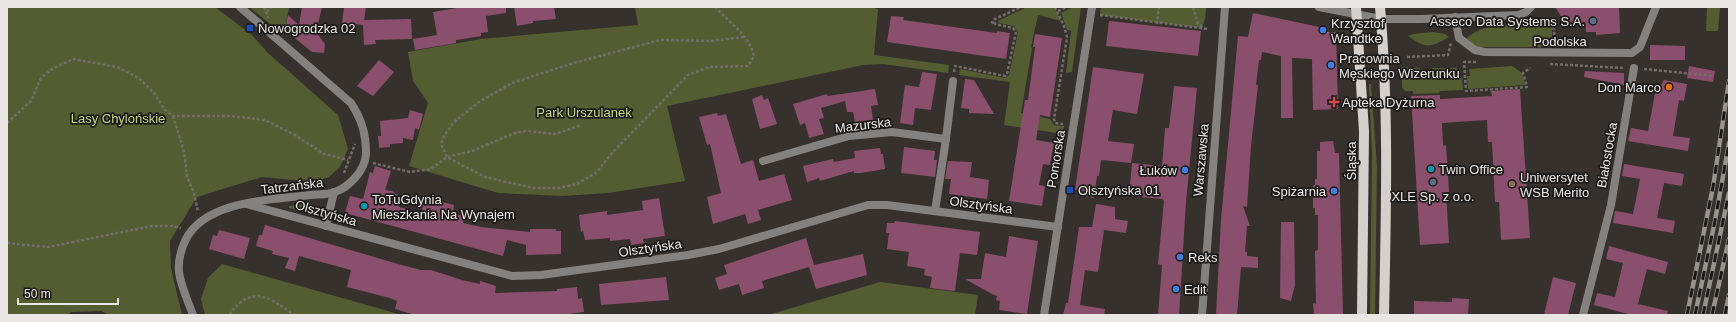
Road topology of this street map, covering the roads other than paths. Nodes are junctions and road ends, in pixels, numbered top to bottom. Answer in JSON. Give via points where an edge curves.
{"nodes":[{"id":1,"x":240,"y":7,"type":"edge"},
{"id":2,"x":1092,"y":7,"type":"edge"},
{"id":3,"x":1225,"y":7,"type":"edge"},
{"id":4,"x":1319,"y":7,"type":"edge"},
{"id":5,"x":1380,"y":7,"type":"edge"},
{"id":6,"x":1531,"y":7,"type":"edge"},
{"id":7,"x":1656,"y":7,"type":"edge"},
{"id":8,"x":1357,"y":11,"type":"edge"},
{"id":9,"x":1455,"y":17,"type":"junction"},
{"id":10,"x":1381,"y":19,"type":"junction"},
{"id":11,"x":1634,"y":68,"type":"road end"},
{"id":12,"x":953,"y":81,"type":"road end"},
{"id":13,"x":946,"y":139,"type":"junction"},
{"id":14,"x":763,"y":161,"type":"dead end"},
{"id":15,"x":334,"y":192,"type":"junction"},
{"id":16,"x":246,"y":204,"type":"junction"},
{"id":17,"x":935,"y":211,"type":"junction"},
{"id":18,"x":326,"y":226,"type":"junction"},
{"id":19,"x":1058,"y":227,"type":"junction"},
{"id":20,"x":193,"y":315,"type":"edge"},
{"id":21,"x":1044,"y":315,"type":"edge"},
{"id":22,"x":1202,"y":315,"type":"edge"},
{"id":23,"x":1362,"y":315,"type":"edge"},
{"id":24,"x":1384,"y":315,"type":"edge"},
{"id":25,"x":1584,"y":315,"type":"edge"}],
"edges":[{"from":1,"to":15,"type":"street","name":"Tatrzańska","via":[[342,93],[359,116],[364,129],[366,158],[362,170],[351,182]]},
{"from":2,"to":19,"type":"street","name":"Pomorska"},
{"from":3,"to":22,"type":"street","name":"Warszawska"},
{"from":4,"to":8,"type":"street"},
{"from":5,"to":10,"type":"main road"},
{"from":6,"to":9,"type":"street","via":[[1519,15]]},
{"from":7,"to":9,"type":"street","name":"Podolska","via":[[1640,47],[1632,53],[1475,50],[1459,38]]},
{"from":8,"to":10,"type":"street"},
{"from":8,"to":23,"type":"main road","name":"Śląska","via":[[1364,131]]},
{"from":9,"to":10,"type":"street"},
{"from":10,"to":24,"type":"main road","via":[[1385,152]]},
{"from":11,"to":25,"type":"street","name":"Białostocka","via":[[1611,205]]},
{"from":12,"to":13,"type":"street"},
{"from":13,"to":14,"type":"street","name":"Mazurska","via":[[892,132],[849,136]]},
{"from":13,"to":17,"type":"street"},
{"from":15,"to":16,"type":"street","name":"Tatrzańska"},
{"from":15,"to":18,"type":"street"},
{"from":16,"to":18,"type":"street","name":"Olsztyńska"},
{"from":16,"to":20,"type":"street","name":"Tatrzańska","via":[[222,209],[199,224],[192,231],[181,254],[179,272]]},
{"from":17,"to":18,"type":"street","name":"Olsztyńska","via":[[868,205],[719,249],[528,276],[512,276],[483,269]]},
{"from":17,"to":19,"type":"street","name":"Olsztyńska"},
{"from":19,"to":21,"type":"street","name":"Pomorska"}]}
